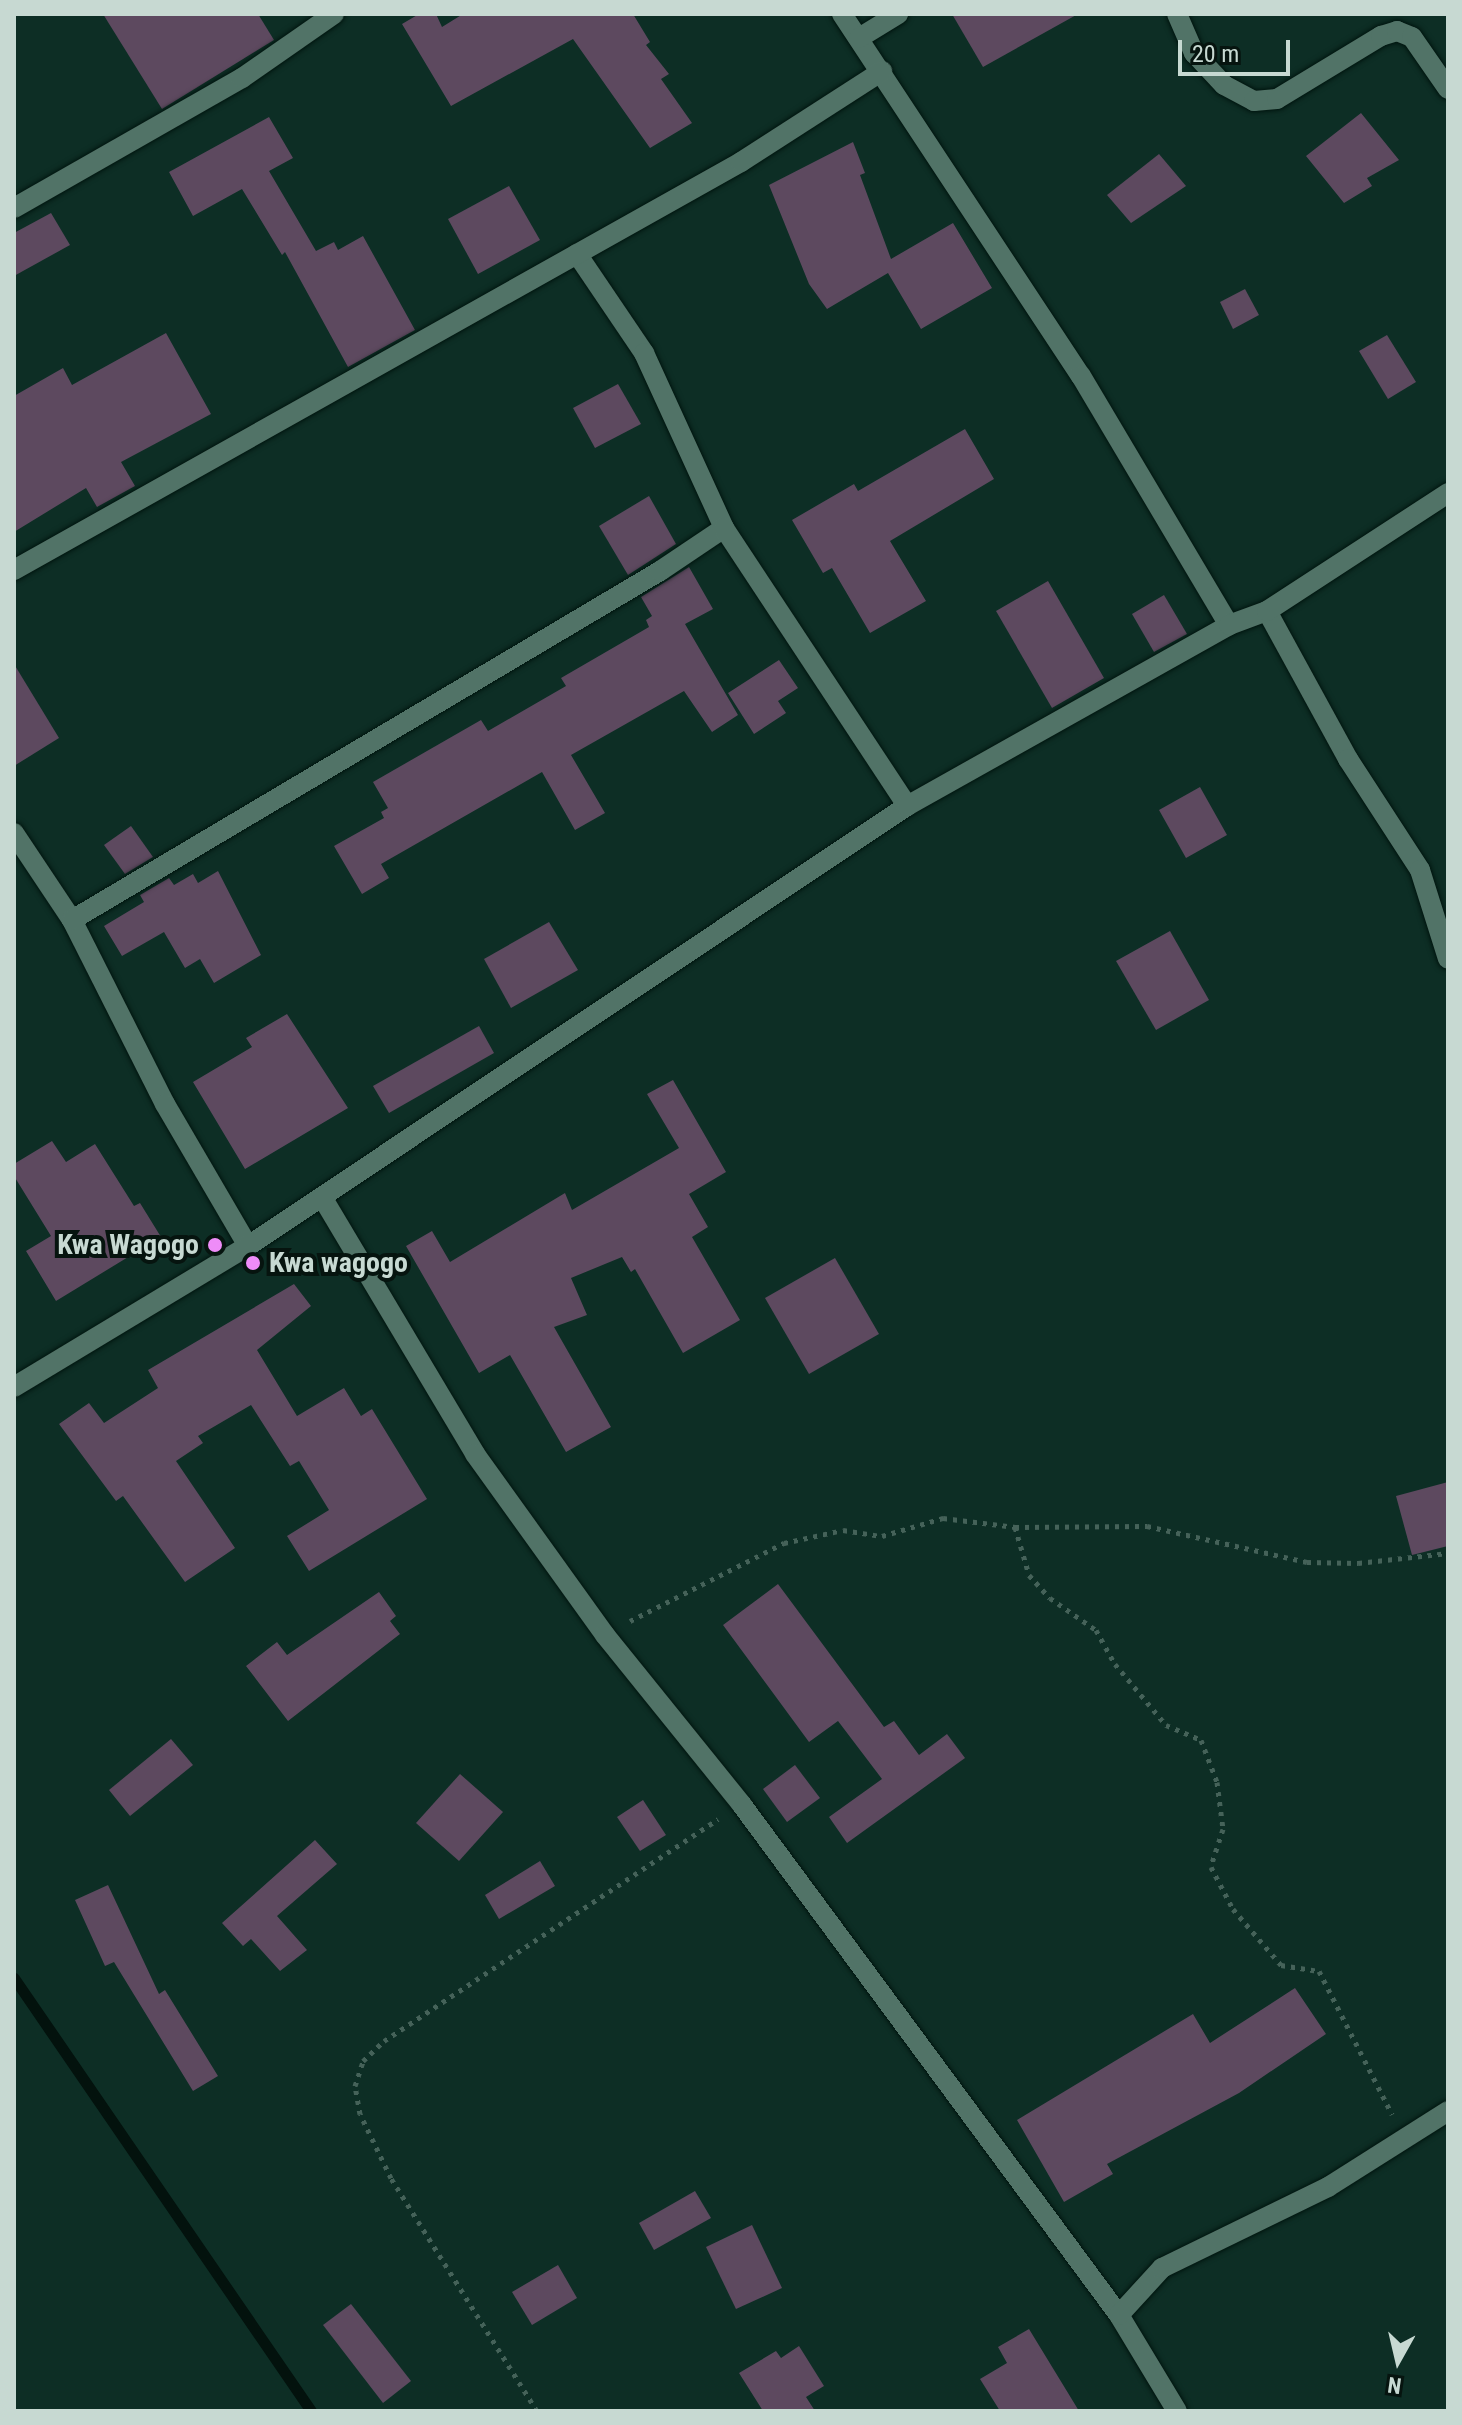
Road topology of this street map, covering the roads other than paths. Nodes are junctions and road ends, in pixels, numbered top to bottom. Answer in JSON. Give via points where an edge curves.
{"nodes":[{"id":1,"x":334,"y":14,"type":"edge"},
{"id":2,"x":842,"y":14,"type":"edge"},
{"id":3,"x":898,"y":14,"type":"edge"},
{"id":4,"x":1177,"y":14,"type":"edge"},
{"id":5,"x":859,"y":38,"type":"junction"},
{"id":6,"x":882,"y":71,"type":"junction"},
{"id":7,"x":1448,"y":89,"type":"edge"},
{"id":8,"x":14,"y":208,"type":"edge"},
{"id":9,"x":577,"y":254,"type":"junction"},
{"id":10,"x":1448,"y":493,"type":"edge"},
{"id":11,"x":724,"y":528,"type":"junction"},
{"id":12,"x":14,"y":570,"type":"edge"},
{"id":13,"x":1267,"y":611,"type":"junction"},
{"id":14,"x":1229,"y":625,"type":"junction"},
{"id":15,"x":907,"y":806,"type":"junction"},
{"id":16,"x":14,"y":833,"type":"edge"},
{"id":17,"x":72,"y":920,"type":"junction"},
{"id":18,"x":1448,"y":959,"type":"edge"},
{"id":19,"x":322,"y":1197,"type":"junction"},
{"id":20,"x":248,"y":1246,"type":"junction"},
{"id":21,"x":14,"y":1387,"type":"edge"},
{"id":22,"x":1448,"y":2111,"type":"edge"},
{"id":23,"x":1119,"y":2315,"type":"junction"},
{"id":24,"x":1177,"y":2411,"type":"edge"}],
"edges":[{"from":1,"to":8,"type":"street","via":[[242,78]]},
{"from":2,"to":5,"type":"street"},
{"from":3,"to":5,"type":"street"},
{"from":4,"to":7,"type":"street","via":[[1194,53],[1224,85],[1254,101],[1277,99],[1397,31],[1412,37]]},
{"from":5,"to":6,"type":"street"},
{"from":6,"to":9,"type":"street","via":[[741,162]]},
{"from":6,"to":14,"type":"street","via":[[1081,376]]},
{"from":9,"to":11,"type":"street","via":[[644,353]]},
{"from":9,"to":12,"type":"street"},
{"from":10,"to":13,"type":"street"},
{"from":11,"to":15,"type":"street"},
{"from":11,"to":17,"type":"street"},
{"from":13,"to":14,"type":"street"},
{"from":13,"to":18,"type":"street","via":[[1348,759],[1420,870]]},
{"from":14,"to":15,"type":"street"},
{"from":15,"to":19,"type":"street"},
{"from":16,"to":17,"type":"street"},
{"from":17,"to":20,"type":"street","via":[[165,1104]]},
{"from":19,"to":20,"type":"street"},
{"from":19,"to":23,"type":"street","via":[[475,1454],[605,1635],[742,1805]]},
{"from":20,"to":21,"type":"street"},
{"from":22,"to":23,"type":"street","via":[[1328,2187],[1162,2268]]},
{"from":23,"to":24,"type":"street"}]}
